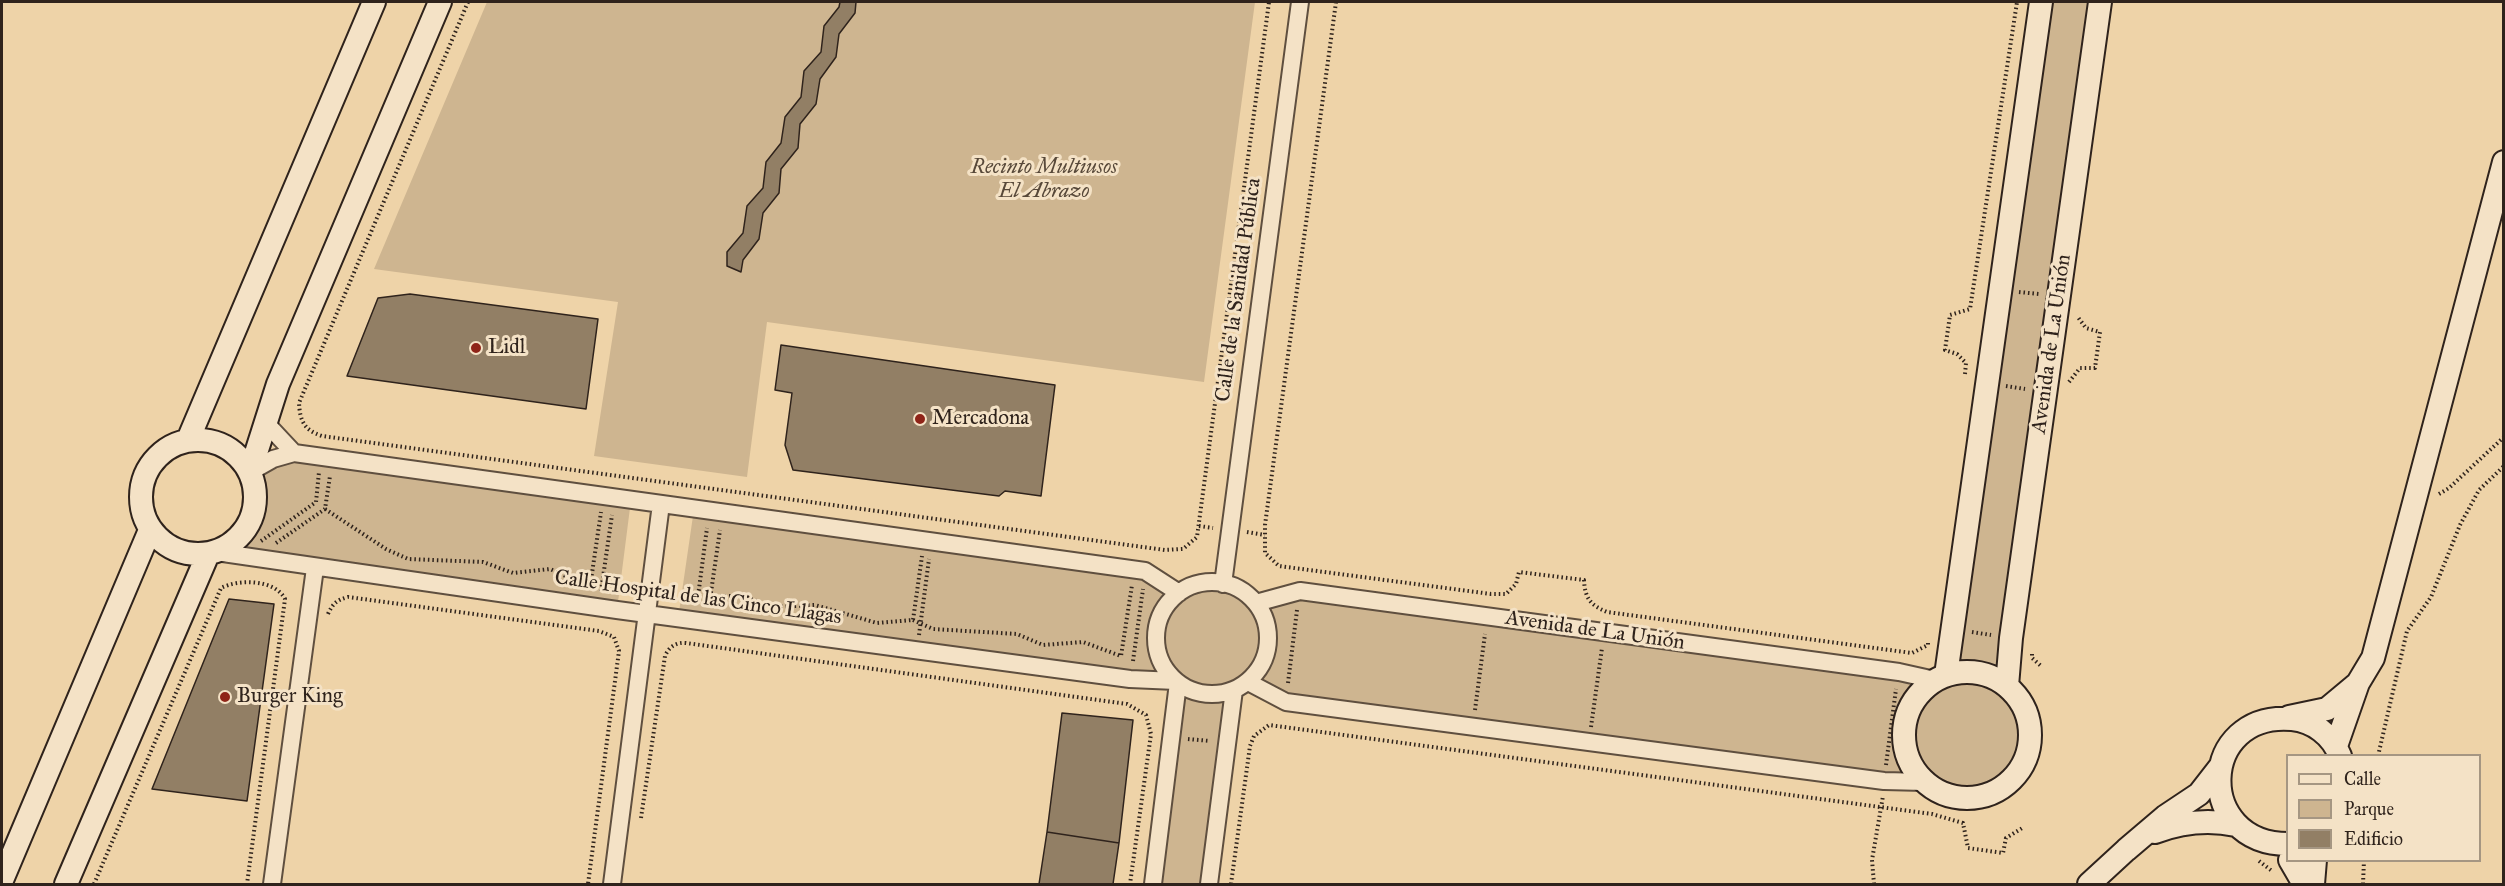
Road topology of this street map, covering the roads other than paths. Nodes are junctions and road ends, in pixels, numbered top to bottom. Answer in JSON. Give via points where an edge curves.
{"nodes":[{"id":1,"x":374,"y":2,"type":"edge"},
{"id":2,"x":440,"y":2,"type":"edge"},
{"id":3,"x":1300,"y":2,"type":"edge"},
{"id":4,"x":2041,"y":2,"type":"edge"},
{"id":5,"x":2100,"y":2,"type":"edge"},
{"id":6,"x":2504,"y":162,"type":"edge"},
{"id":7,"x":265,"y":422,"type":"junction"},
{"id":8,"x":188,"y":440,"type":"junction"},
{"id":9,"x":294,"y":453,"type":"junction"},
{"id":10,"x":250,"y":472,"type":"junction"},
{"id":11,"x":661,"y":504,"type":"junction"},
{"id":12,"x":150,"y":530,"type":"junction"},
{"id":13,"x":212,"y":553,"type":"junction"},
{"id":14,"x":315,"y":568,"type":"junction"},
{"id":15,"x":1223,"y":584,"type":"junction"},
{"id":16,"x":1179,"y":593,"type":"junction"},
{"id":17,"x":1256,"y":603,"type":"junction"},
{"id":18,"x":646,"y":614,"type":"junction"},
{"id":19,"x":1941,"y":678,"type":"junction"},
{"id":20,"x":1177,"y":682,"type":"junction"},
{"id":21,"x":2358,"y":683,"type":"junction"},
{"id":22,"x":1241,"y":686,"type":"junction"},
{"id":23,"x":2007,"y":686,"type":"junction"},
{"id":24,"x":2283,"y":718,"type":"junction"},
{"id":25,"x":2338,"y":751,"type":"edge"},
{"id":26,"x":2220,"y":766,"type":"junction"},
{"id":27,"x":1924,"y":782,"type":"junction"},
{"id":28,"x":2236,"y":825,"type":"junction"},
{"id":29,"x":2126,"y":850,"type":"junction"},
{"id":30,"x":2278,"y":857,"type":"edge"},
{"id":31,"x":2315,"y":862,"type":"edge"},
{"id":32,"x":2,"y":880,"type":"edge"},
{"id":33,"x":66,"y":885,"type":"edge"},
{"id":34,"x":272,"y":885,"type":"edge"},
{"id":35,"x":612,"y":885,"type":"edge"},
{"id":36,"x":1153,"y":885,"type":"edge"},
{"id":37,"x":1209,"y":885,"type":"edge"},
{"id":38,"x":2089,"y":885,"type":"edge"},
{"id":39,"x":2304,"y":885,"type":"edge"},
{"id":40,"x":2313,"y":885,"type":"edge"}],
"edges":[{"from":1,"to":8,"type":"main road"},
{"from":2,"to":7,"type":"main road"},
{"from":3,"to":15,"type":"street","name":"Calle de la Sanidad Pública"},
{"from":4,"to":19,"type":"main road","via":[[1989,384]]},
{"from":5,"to":23,"type":"main road","name":"Avenida de La Unión"},
{"from":6,"to":21,"type":"main road","via":[[2373,658]]},
{"from":7,"to":9,"type":"street"},
{"from":7,"to":10,"type":"main road"},
{"from":8,"to":10,"type":"main road","via":[[213,441],[234,452]]},
{"from":8,"to":12,"type":"main road","via":[[172,445],[148,468],[140,499]]},
{"from":9,"to":10,"type":"street"},
{"from":9,"to":11,"type":"street"},
{"from":10,"to":13,"type":"main road","via":[[255,487],[251,519],[231,545]]},
{"from":11,"to":16,"type":"street","via":[[927,546],[1145,571]]},
{"from":11,"to":18,"type":"street"},
{"from":12,"to":13,"type":"main road","via":[[166,545],[186,554]]},
{"from":12,"to":32,"type":"main road"},
{"from":13,"to":14,"type":"street","name":"Calle Hospital de las Cinco Llagas"},
{"from":13,"to":33,"type":"main road"},
{"from":14,"to":18,"type":"street","name":"Calle Hospital de las Cinco Llagas"},
{"from":14,"to":34,"type":"street"},
{"from":15,"to":16,"type":"street","via":[[1196,584]]},
{"from":15,"to":17,"type":"street","via":[[1244,592]]},
{"from":16,"to":20,"type":"street","via":[[1159,620],[1156,637],[1158,654]]},
{"from":17,"to":19,"type":"street","name":"Avenida de La Unión","via":[[1300,591]]},
{"from":17,"to":22,"type":"street","via":[[1265,618],[1266,652],[1259,668]]},
{"from":18,"to":20,"type":"street","name":"Calle Hospital de las Cinco Llagas","via":[[701,616],[917,651]]},
{"from":18,"to":35,"type":"street"},
{"from":19,"to":23,"type":"main road","via":[[1973,671]]},
{"from":19,"to":27,"type":"main road","via":[[1916,696],[1906,716],[1904,741],[1910,764]]},
{"from":20,"to":22,"type":"street","via":[[1205,694],[1220,694]]},
{"from":20,"to":36,"type":"street"},
{"from":21,"to":24,"type":"main road","via":[[2327,709]]},
{"from":21,"to":25,"type":"main road"},
{"from":22,"to":27,"type":"street","via":[[1286,702],[1884,781]]},
{"from":22,"to":37,"type":"street","via":[[1227,743]]},
{"from":23,"to":27,"type":"main road","via":[[2021,700],[2029,719],[2031,741],[2025,764],[2009,783],[1994,794],[1968,799],[1943,794]]},
{"from":24,"to":25,"type":"main road","via":[[2303,720],[2321,730]]},
{"from":24,"to":26,"type":"main road","via":[[2262,720],[2242,731],[2228,747]]},
{"from":26,"to":28,"type":"main road","via":[[2218,788],[2224,808]]},
{"from":26,"to":29,"type":"main road","via":[[2199,794]]},
{"from":28,"to":29,"type":"main road","via":[[2215,820],[2172,826],[2150,834]]},
{"from":28,"to":30,"type":"main road"},
{"from":29,"to":38,"type":"main road"},
{"from":30,"to":39,"type":"main road"},
{"from":31,"to":40,"type":"main road"}]}
